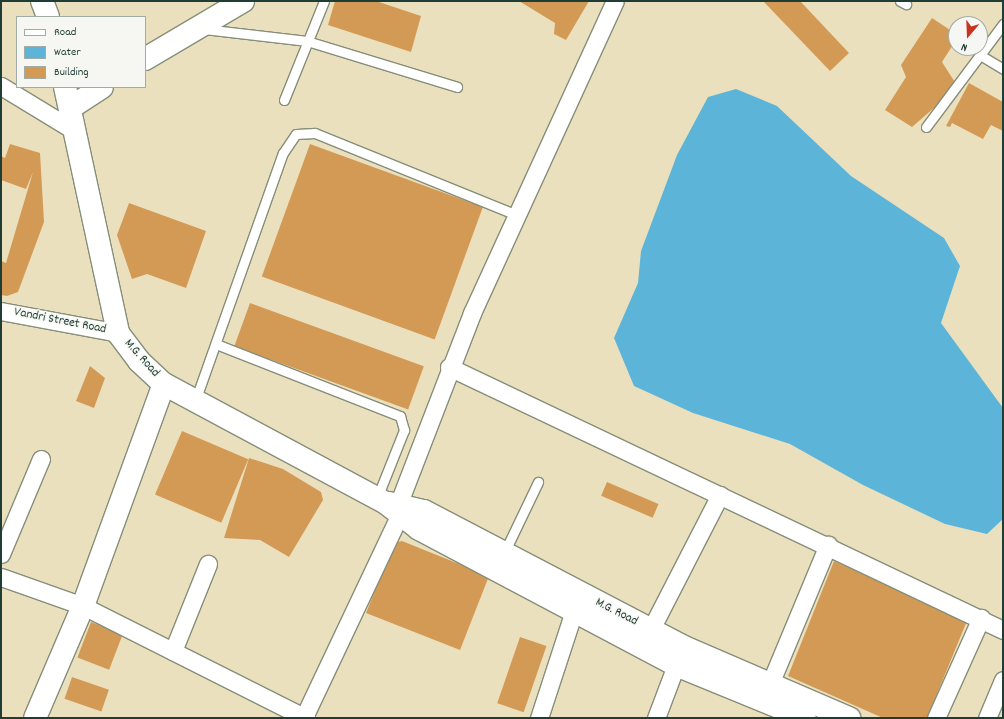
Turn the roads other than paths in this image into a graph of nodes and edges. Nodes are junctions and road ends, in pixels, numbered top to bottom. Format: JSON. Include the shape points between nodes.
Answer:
{"nodes":[{"id":1,"x":42,"y":1,"type":"edge"},
{"id":2,"x":244,"y":1,"type":"edge"},
{"id":3,"x":324,"y":1,"type":"edge"},
{"id":4,"x":615,"y":1,"type":"edge"},
{"id":5,"x":48,"y":16,"type":"edge"},
{"id":6,"x":1003,"y":24,"type":"edge"},
{"id":7,"x":193,"y":28,"type":"junction"},
{"id":8,"x":307,"y":41,"type":"junction"},
{"id":9,"x":988,"y":44,"type":"edge"},
{"id":10,"x":979,"y":56,"type":"edge"},
{"id":11,"x":982,"y":56,"type":"edge"},
{"id":12,"x":146,"y":58,"type":"edge"},
{"id":13,"x":1003,"y":69,"type":"edge"},
{"id":14,"x":1,"y":86,"type":"edge"},
{"id":15,"x":457,"y":87,"type":"dead end"},
{"id":16,"x":65,"y":88,"type":"edge"},
{"id":17,"x":100,"y":88,"type":"edge"},
{"id":18,"x":284,"y":100,"type":"dead end"},
{"id":19,"x":70,"y":108,"type":"junction"},
{"id":20,"x":926,"y":127,"type":"dead end"},
{"id":21,"x":75,"y":132,"type":"junction"},
{"id":22,"x":517,"y":215,"type":"junction"},
{"id":23,"x":1,"y":311,"type":"edge"},
{"id":24,"x":118,"y":333,"type":"junction"},
{"id":25,"x":216,"y":344,"type":"junction"},
{"id":26,"x":449,"y":367,"type":"junction"},
{"id":27,"x":164,"y":384,"type":"junction"},
{"id":28,"x":196,"y":401,"type":"junction"},
{"id":29,"x":41,"y":459,"type":"dead end"},
{"id":30,"x":538,"y":482,"type":"dead end"},
{"id":31,"x":720,"y":495,"type":"junction"},
{"id":32,"x":390,"y":505,"type":"junction"},
{"id":33,"x":828,"y":545,"type":"junction"},
{"id":34,"x":1,"y":554,"type":"edge"},
{"id":35,"x":504,"y":555,"type":"junction"},
{"id":36,"x":208,"y":564,"type":"dead end"},
{"id":37,"x":1,"y":577,"type":"edge"},
{"id":38,"x":83,"y":606,"type":"junction"},
{"id":39,"x":574,"y":611,"type":"junction"},
{"id":40,"x":981,"y":618,"type":"junction"},
{"id":41,"x":1003,"y":630,"type":"edge"},
{"id":42,"x":650,"y":631,"type":"junction"},
{"id":43,"x":173,"y":651,"type":"junction"},
{"id":44,"x":676,"y":665,"type":"junction"},
{"id":45,"x":1003,"y":680,"type":"edge"},
{"id":46,"x":770,"y":684,"type":"junction"},
{"id":47,"x":35,"y":718,"type":"edge"},
{"id":48,"x":305,"y":718,"type":"edge"},
{"id":49,"x":539,"y":718,"type":"edge"},
{"id":50,"x":656,"y":718,"type":"edge"},
{"id":51,"x":805,"y":718,"type":"edge"},
{"id":52,"x":849,"y":718,"type":"edge"},
{"id":53,"x":936,"y":718,"type":"edge"},
{"id":54,"x":987,"y":718,"type":"edge"}],
"edges":[{"from":1,"to":5,"type":"main road"},
{"from":2,"to":7,"type":"main road"},
{"from":3,"to":8,"type":"lane"},
{"from":4,"to":22,"type":"street"},
{"from":6,"to":9,"type":"lane"},
{"from":7,"to":8,"type":"lane","via":[[239,30]]},
{"from":7,"to":12,"type":"main road"},
{"from":8,"to":15,"type":"lane"},
{"from":8,"to":18,"type":"lane"},
{"from":10,"to":20,"type":"lane"},
{"from":11,"to":13,"type":"lane"},
{"from":14,"to":21,"type":"street"},
{"from":16,"to":19,"type":"main road","name":"M.G. Road"},
{"from":17,"to":19,"type":"main road"},
{"from":19,"to":21,"type":"main road","name":"M.G. Road"},
{"from":21,"to":24,"type":"main road","name":"M.G. Road"},
{"from":22,"to":25,"type":"lane","via":[[315,133],[296,134],[283,153]]},
{"from":22,"to":26,"type":"street"},
{"from":23,"to":24,"type":"street","name":"Vandri Street Road"},
{"from":24,"to":27,"type":"main road","name":"M.G. Road","via":[[139,361]]},
{"from":25,"to":28,"type":"lane"},
{"from":25,"to":32,"type":"lane","via":[[400,416],[404,430]]},
{"from":26,"to":31,"type":"street"},
{"from":26,"to":32,"type":"street"},
{"from":27,"to":28,"type":"main road","name":"M.G. Road"},
{"from":27,"to":38,"type":"main road"},
{"from":28,"to":32,"type":"main road","name":"M.G. Road"},
{"from":29,"to":34,"type":"street"},
{"from":30,"to":35,"type":"lane"},
{"from":31,"to":33,"type":"street"},
{"from":31,"to":42,"type":"street"},
{"from":32,"to":35,"type":"main road","name":"M.G. Road","via":[[424,511]]},
{"from":32,"to":39,"type":"main road","name":"M.G. Road","via":[[418,529]]},
{"from":32,"to":48,"type":"street"},
{"from":33,"to":40,"type":"street"},
{"from":33,"to":46,"type":"street"},
{"from":35,"to":42,"type":"main road","name":"M.G. Road"},
{"from":36,"to":43,"type":"street"},
{"from":37,"to":38,"type":"street"},
{"from":38,"to":43,"type":"street"},
{"from":38,"to":47,"type":"main road"},
{"from":39,"to":44,"type":"main road","name":"M.G. Road"},
{"from":39,"to":49,"type":"street"},
{"from":40,"to":41,"type":"street"},
{"from":40,"to":53,"type":"street"},
{"from":42,"to":46,"type":"main road","name":"M.G. Road"},
{"from":43,"to":48,"type":"street"},
{"from":44,"to":50,"type":"street"},
{"from":44,"to":51,"type":"main road","name":"M.G. Road"},
{"from":45,"to":54,"type":"street"},
{"from":46,"to":52,"type":"main road","name":"M.G. Road"}]}
